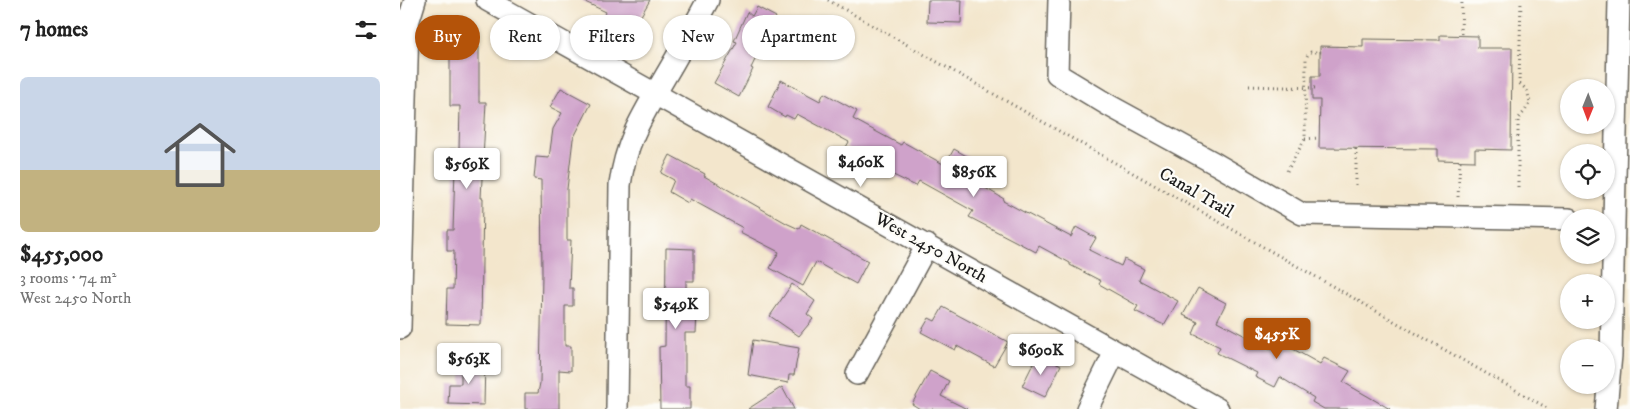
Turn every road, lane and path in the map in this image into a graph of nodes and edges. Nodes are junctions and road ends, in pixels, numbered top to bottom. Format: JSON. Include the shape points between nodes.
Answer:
{"nodes":[{"id":1,"x":415,"y":0,"type":"edge"},
{"id":2,"x":487,"y":0,"type":"edge"},
{"id":3,"x":708,"y":0,"type":"edge"},
{"id":4,"x":828,"y":0,"type":"edge"},
{"id":5,"x":1059,"y":0,"type":"edge"},
{"id":6,"x":1462,"y":0,"type":"edge"},
{"id":7,"x":1521,"y":0,"type":"edge"},
{"id":8,"x":1619,"y":0,"type":"edge"},
{"id":9,"x":1461,"y":34,"type":"dead end"},
{"id":10,"x":1326,"y":52,"type":"dead end"},
{"id":11,"x":1250,"y":86,"type":"dead end"},
{"id":12,"x":1306,"y":88,"type":"junction"},
{"id":13,"x":1316,"y":88,"type":"dead end"},
{"id":14,"x":654,"y":94,"type":"junction"},
{"id":15,"x":1318,"y":138,"type":"dead end"},
{"id":16,"x":1305,"y":139,"type":"junction"},
{"id":17,"x":1356,"y":149,"type":"dead end"},
{"id":18,"x":1460,"y":161,"type":"dead end"},
{"id":19,"x":1288,"y":171,"type":"dead end"},
{"id":20,"x":1356,"y":185,"type":"dead end"},
{"id":21,"x":1518,"y":187,"type":"dead end"},
{"id":22,"x":1458,"y":198,"type":"dead end"},
{"id":23,"x":1610,"y":209,"type":"edge"},
{"id":24,"x":1560,"y":219,"type":"edge"},
{"id":25,"x":927,"y":245,"type":"junction"},
{"id":26,"x":1610,"y":264,"type":"edge"},
{"id":27,"x":400,"y":288,"type":"edge"},
{"id":28,"x":400,"y":328,"type":"edge"},
{"id":29,"x":1115,"y":352,"type":"junction"},
{"id":30,"x":857,"y":374,"type":"dead end"},
{"id":31,"x":1609,"y":408,"type":"edge"},
{"id":32,"x":617,"y":409,"type":"edge"},
{"id":33,"x":1087,"y":409,"type":"edge"},
{"id":34,"x":1218,"y":409,"type":"edge"},
{"id":35,"x":1549,"y":409,"type":"edge"}],
"edges":[{"from":1,"to":27,"type":"street","via":[[408,23]]},
{"from":2,"to":14,"type":"street","name":"West 2450 North"},
{"from":3,"to":14,"type":"street"},
{"from":4,"to":35,"type":"path","name":"Canal Trail"},
{"from":5,"to":24,"type":"street","via":[[1057,74],[1302,214]]},
{"from":6,"to":9,"type":"path"},
{"from":7,"to":21,"type":"path","via":[[1519,83],[1527,90],[1530,102],[1518,119]]},
{"from":8,"to":23,"type":"street"},
{"from":10,"to":12,"type":"path","via":[[1308,54]]},
{"from":11,"to":12,"type":"path"},
{"from":12,"to":13,"type":"path"},
{"from":12,"to":16,"type":"path"},
{"from":14,"to":25,"type":"street","name":"West 2450 North"},
{"from":14,"to":32,"type":"street","via":[[630,142],[620,185]]},
{"from":15,"to":16,"type":"path"},
{"from":16,"to":19,"type":"path"},
{"from":17,"to":20,"type":"path"},
{"from":18,"to":22,"type":"path"},
{"from":25,"to":29,"type":"street","name":"West 2450 North"},
{"from":25,"to":30,"type":"street"},
{"from":26,"to":31,"type":"street"},
{"from":27,"to":28,"type":"street"},
{"from":29,"to":33,"type":"street"},
{"from":29,"to":34,"type":"street","name":"West 2450 North"}]}
